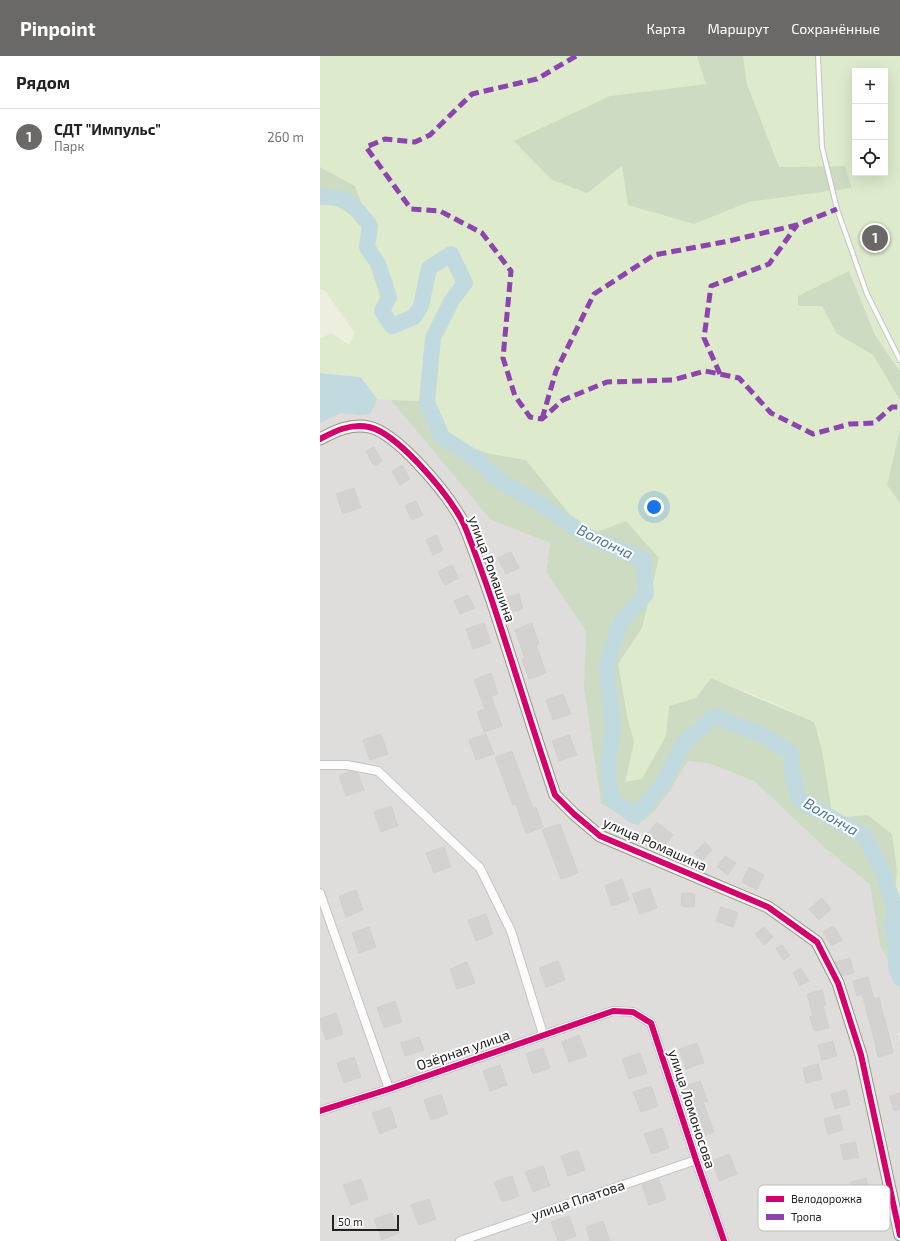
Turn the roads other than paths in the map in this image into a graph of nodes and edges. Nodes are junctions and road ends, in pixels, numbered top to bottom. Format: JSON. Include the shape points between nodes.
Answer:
{"nodes":[{"id":1,"x":818,"y":56,"type":"edge"},
{"id":2,"x":900,"y":360,"type":"edge"},
{"id":3,"x":320,"y":439,"type":"edge"},
{"id":4,"x":320,"y":765,"type":"edge"},
{"id":5,"x":320,"y":893,"type":"edge"},
{"id":6,"x":613,"y":1011,"type":"joint"},
{"id":7,"x":543,"y":1034,"type":"junction"},
{"id":8,"x":389,"y":1089,"type":"junction"},
{"id":9,"x":320,"y":1111,"type":"edge"},
{"id":10,"x":696,"y":1160,"type":"junction"},
{"id":11,"x":889,"y":1185,"type":"edge"},
{"id":12,"x":890,"y":1189,"type":"edge"},
{"id":13,"x":900,"y":1235,"type":"edge"},
{"id":14,"x":460,"y":1241,"type":"edge"},
{"id":15,"x":724,"y":1241,"type":"edge"}],
"edges":[{"from":1,"to":2,"type":"lane","via":[[822,147],[837,209],[867,294]]},
{"from":3,"to":11,"type":"street","name":"улица Ромашина","via":[[353,426],[367,426],[378,430],[404,450],[447,496],[461,518],[485,578],[556,795],[574,814],[600,836],[768,907],[817,942],[838,983],[861,1055]]},
{"from":4,"to":7,"type":"street","via":[[347,765],[378,771],[480,868],[511,932]]},
{"from":5,"to":8,"type":"street"},
{"from":6,"to":7,"type":"street","name":"Озёрная улица"},
{"from":6,"to":10,"type":"street","name":"улица Ломоносова","via":[[633,1012],[651,1023]]},
{"from":7,"to":8,"type":"street","name":"Озёрная улица"},
{"from":8,"to":9,"type":"street","name":"Озёрная улица"},
{"from":10,"to":14,"type":"street","name":"улица Платова"},
{"from":10,"to":15,"type":"street","name":"улица Ломоносова"},
{"from":12,"to":13,"type":"street","name":"улица Ромашина"}]}
